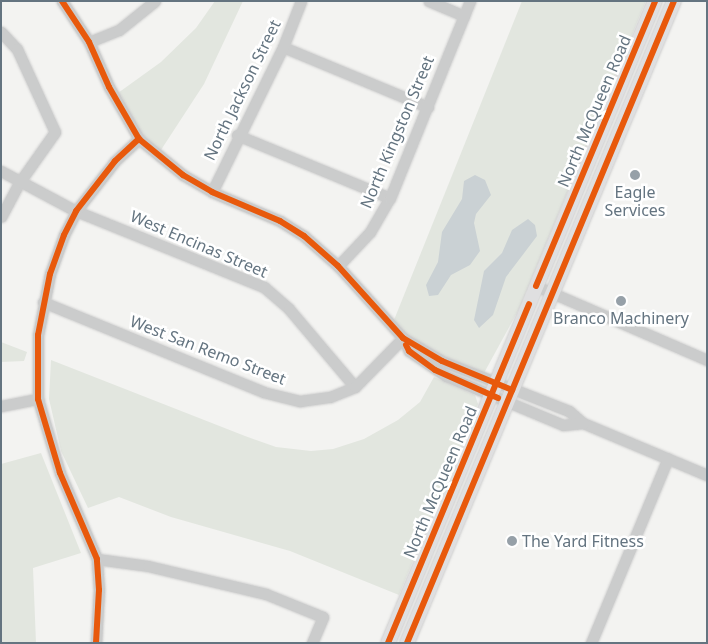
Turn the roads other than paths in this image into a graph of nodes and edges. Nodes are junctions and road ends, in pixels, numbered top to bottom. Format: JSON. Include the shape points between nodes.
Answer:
{"nodes":[{"id":1,"x":62,"y":1,"type":"edge"},
{"id":2,"x":155,"y":1,"type":"edge"},
{"id":3,"x":301,"y":1,"type":"edge"},
{"id":4,"x":429,"y":1,"type":"edge"},
{"id":5,"x":470,"y":1,"type":"edge"},
{"id":6,"x":655,"y":1,"type":"edge"},
{"id":7,"x":674,"y":1,"type":"edge"},
{"id":8,"x":143,"y":6,"type":"edge"},
{"id":9,"x":464,"y":16,"type":"junction"},
{"id":10,"x":1,"y":32,"type":"edge"},
{"id":11,"x":89,"y":42,"type":"junction"},
{"id":12,"x":283,"y":47,"type":"junction"},
{"id":13,"x":622,"y":80,"type":"junction"},
{"id":14,"x":639,"y":86,"type":"junction"},
{"id":15,"x":428,"y":107,"type":"junction"},
{"id":16,"x":237,"y":135,"type":"junction"},
{"id":17,"x":139,"y":139,"type":"junction"},
{"id":18,"x":1,"y":171,"type":"edge"},
{"id":19,"x":19,"y":182,"type":"junction"},
{"id":20,"x":212,"y":192,"type":"junction"},
{"id":21,"x":390,"y":198,"type":"junction"},
{"id":22,"x":76,"y":211,"type":"junction"},
{"id":23,"x":1,"y":217,"type":"edge"},
{"id":24,"x":338,"y":266,"type":"junction"},
{"id":25,"x":536,"y":286,"type":"junction"},
{"id":26,"x":553,"y":294,"type":"junction"},
{"id":27,"x":43,"y":302,"type":"junction"},
{"id":28,"x":403,"y":338,"type":"junction"},
{"id":29,"x":707,"y":360,"type":"edge"},
{"id":30,"x":355,"y":387,"type":"junction"},
{"id":31,"x":493,"y":389,"type":"junction"},
{"id":32,"x":510,"y":396,"type":"junction"},
{"id":33,"x":38,"y":399,"type":"junction"},
{"id":34,"x":1,"y":406,"type":"edge"},
{"id":35,"x":583,"y":423,"type":"junction"},
{"id":36,"x":668,"y":458,"type":"junction"},
{"id":37,"x":707,"y":475,"type":"edge"},
{"id":38,"x":97,"y":559,"type":"junction"},
{"id":39,"x":96,"y":643,"type":"edge"},
{"id":40,"x":312,"y":643,"type":"edge"},
{"id":41,"x":388,"y":643,"type":"edge"},
{"id":42,"x":407,"y":643,"type":"edge"},
{"id":43,"x":591,"y":643,"type":"edge"}],
"edges":[{"from":1,"to":11,"type":"street"},
{"from":2,"to":8,"type":"street"},
{"from":3,"to":12,"type":"street","name":"North Jackson Street"},
{"from":4,"to":9,"type":"street"},
{"from":5,"to":9,"type":"street","name":"North Kingston Street"},
{"from":6,"to":13,"type":"main road","name":"North McQueen Road"},
{"from":7,"to":14,"type":"main road","name":"North McQueen Road"},
{"from":8,"to":11,"type":"street","via":[[119,30]]},
{"from":9,"to":15,"type":"street","name":"North Kingston Street"},
{"from":10,"to":19,"type":"street","via":[[17,49],[55,132]]},
{"from":11,"to":17,"type":"street","via":[[109,87]]},
{"from":12,"to":15,"type":"street"},
{"from":12,"to":16,"type":"street","name":"North Jackson Street"},
{"from":13,"to":14,"type":"main road"},
{"from":13,"to":25,"type":"main road","name":"North McQueen Road"},
{"from":14,"to":26,"type":"main road","name":"North McQueen Road"},
{"from":15,"to":21,"type":"street","name":"North Kingston Street"},
{"from":16,"to":20,"type":"street","name":"North Jackson Street"},
{"from":16,"to":21,"type":"street"},
{"from":17,"to":20,"type":"street","via":[[183,175]]},
{"from":17,"to":22,"type":"street","via":[[114,161]]},
{"from":18,"to":19,"type":"street","name":"West Encinas Street"},
{"from":19,"to":22,"type":"street","name":"West Encinas Street"},
{"from":19,"to":23,"type":"street"},
{"from":20,"to":24,"type":"street","via":[[304,236]]},
{"from":21,"to":24,"type":"street","name":"North Kingston Street","via":[[370,232]]},
{"from":22,"to":27,"type":"street","via":[[64,234]]},
{"from":22,"to":30,"type":"street","name":"West Encinas Street","via":[[264,288],[289,309]]},
{"from":24,"to":28,"type":"street"},
{"from":25,"to":26,"type":"street"},
{"from":25,"to":31,"type":"main road","name":"North McQueen Road"},
{"from":26,"to":29,"type":"street"},
{"from":26,"to":32,"type":"main road","name":"North McQueen Road"},
{"from":27,"to":30,"type":"street","name":"West San Remo Street","via":[[282,398],[300,401],[322,398]]},
{"from":27,"to":33,"type":"street","via":[[36,366]]},
{"from":28,"to":30,"type":"street","name":"West San Remo Street"},
{"from":28,"to":31,"type":"street"},
{"from":31,"to":32,"type":"street"},
{"from":31,"to":41,"type":"main road","name":"North McQueen Road"},
{"from":32,"to":35,"type":"street","via":[[569,411]]},
{"from":32,"to":35,"type":"street","via":[[563,425]]},
{"from":32,"to":42,"type":"main road","name":"North McQueen Road"},
{"from":33,"to":34,"type":"street"},
{"from":33,"to":38,"type":"street","via":[[60,473]]},
{"from":35,"to":36,"type":"street"},
{"from":36,"to":37,"type":"street"},
{"from":36,"to":43,"type":"street"},
{"from":38,"to":39,"type":"street"},
{"from":38,"to":40,"type":"street","via":[[148,566],[266,594],[323,617]]}]}
